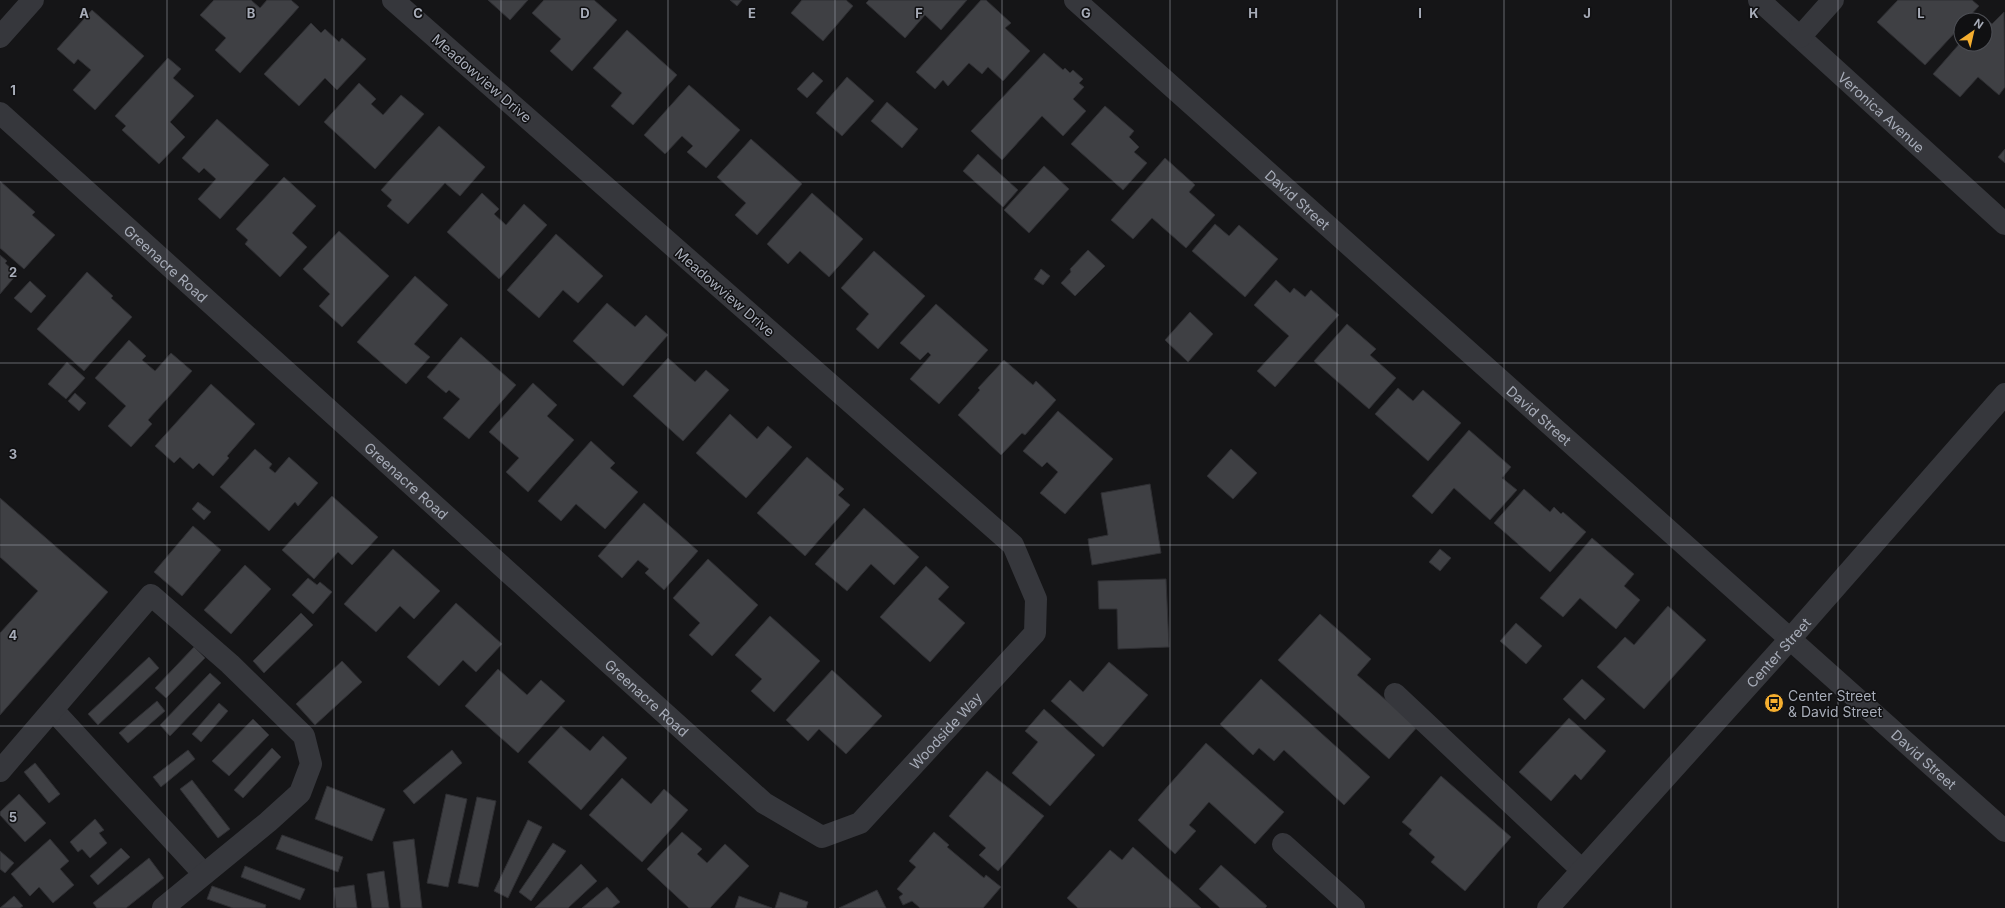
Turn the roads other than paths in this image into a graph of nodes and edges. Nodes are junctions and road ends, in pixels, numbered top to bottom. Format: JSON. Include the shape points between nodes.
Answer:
{"nodes":[{"id":1,"x":33,"y":0,"type":"edge"},
{"id":2,"x":393,"y":0,"type":"edge"},
{"id":3,"x":1075,"y":0,"type":"edge"},
{"id":4,"x":1759,"y":0,"type":"edge"},
{"id":5,"x":1833,"y":0,"type":"edge"},
{"id":6,"x":0,"y":37,"type":"edge"},
{"id":7,"x":1800,"y":37,"type":"junction"},
{"id":8,"x":0,"y":112,"type":"edge"},
{"id":9,"x":2005,"y":224,"type":"edge"},
{"id":10,"x":2005,"y":394,"type":"edge"},
{"id":11,"x":1036,"y":599,"type":"joint"},
{"id":12,"x":1791,"y":638,"type":"junction"},
{"id":13,"x":1395,"y":694,"type":"dead end"},
{"id":14,"x":53,"y":710,"type":"junction"},
{"id":15,"x":0,"y":771,"type":"edge"},
{"id":16,"x":2005,"y":830,"type":"edge"},
{"id":17,"x":822,"y":837,"type":"joint"},
{"id":18,"x":1283,"y":844,"type":"dead end"},
{"id":19,"x":1582,"y":870,"type":"junction"},
{"id":20,"x":204,"y":874,"type":"junction"},
{"id":21,"x":163,"y":908,"type":"edge"},
{"id":22,"x":1354,"y":908,"type":"edge"},
{"id":23,"x":1548,"y":908,"type":"edge"}],
"edges":[{"from":1,"to":6,"type":"street"},
{"from":2,"to":11,"type":"street","name":"Meadowview Drive","via":[[1013,545]]},
{"from":3,"to":12,"type":"street","name":"David Street"},
{"from":4,"to":7,"type":"street","name":"Veronica Avenue"},
{"from":5,"to":7,"type":"street"},
{"from":7,"to":9,"type":"street","name":"Veronica Avenue"},
{"from":8,"to":17,"type":"street","name":"Greenacre Road","via":[[764,803]]},
{"from":10,"to":12,"type":"street","name":"Center Street"},
{"from":11,"to":17,"type":"street","name":"Woodside Way","via":[[1035,633],[860,823]]},
{"from":12,"to":16,"type":"street","name":"David Street"},
{"from":12,"to":19,"type":"street","name":"Center Street"},
{"from":13,"to":19,"type":"street"},
{"from":14,"to":15,"type":"street"},
{"from":14,"to":20,"type":"street"},
{"from":14,"to":20,"type":"street","via":[[151,594],[230,664],[304,736],[311,764],[300,793]]},
{"from":18,"to":22,"type":"street"},
{"from":19,"to":23,"type":"street","name":"Center Street"},
{"from":20,"to":21,"type":"street"}]}
